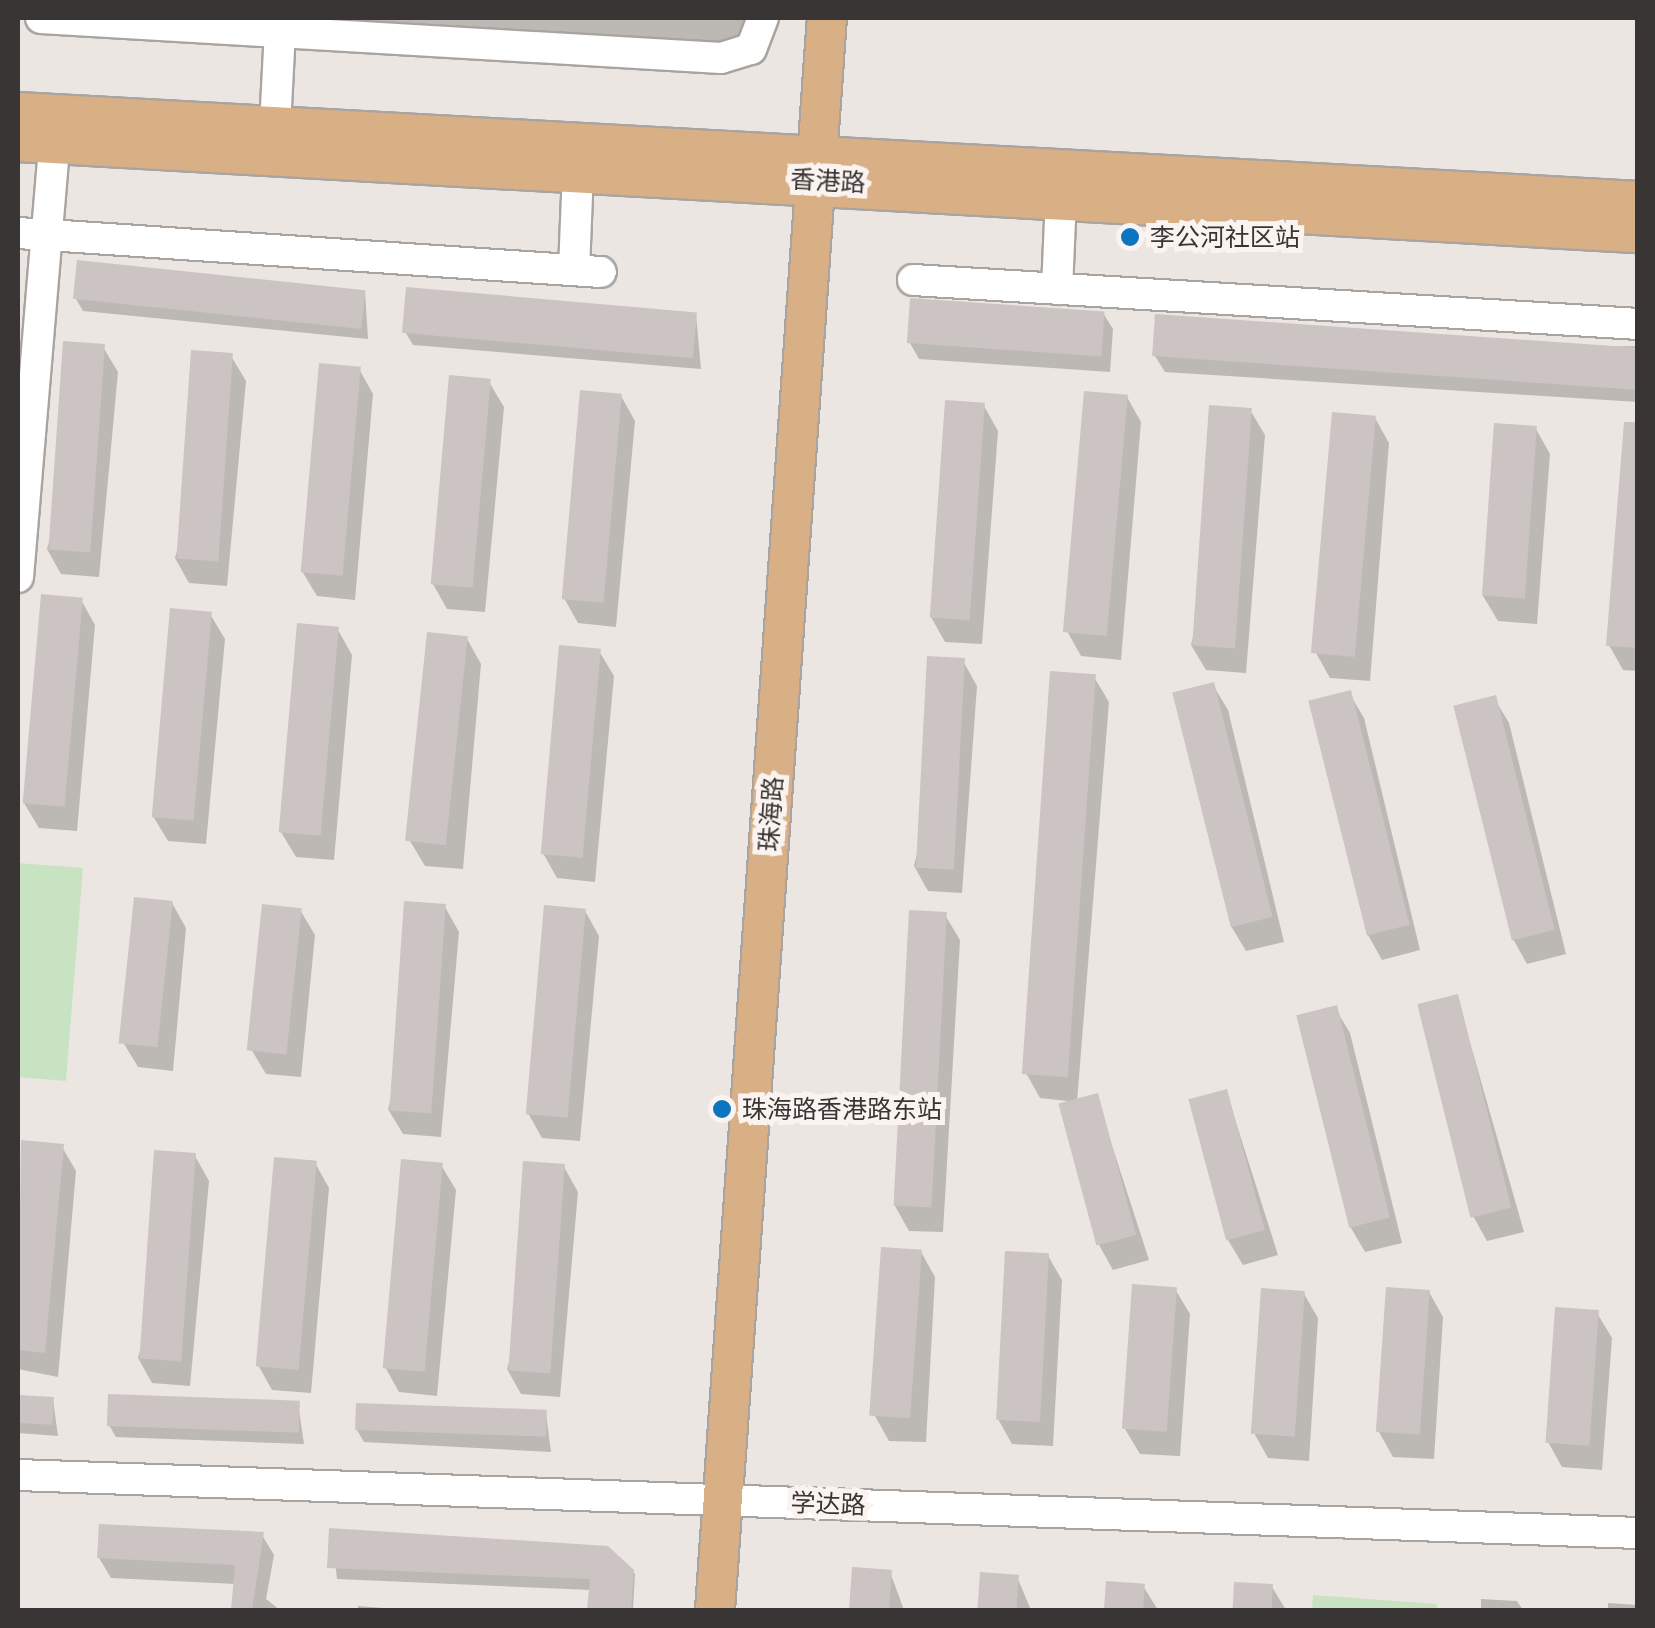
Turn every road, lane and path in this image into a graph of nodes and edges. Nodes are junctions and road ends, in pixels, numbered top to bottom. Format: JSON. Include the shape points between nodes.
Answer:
{"nodes":[{"id":1,"x":40,"y":18,"type":"edge"},
{"id":2,"x":762,"y":18,"type":"edge"},
{"id":3,"x":827,"y":18,"type":"edge"},
{"id":4,"x":280,"y":32,"type":"junction"},
{"id":5,"x":18,"y":112,"type":"edge"},
{"id":6,"x":275,"y":126,"type":"junction"},
{"id":7,"x":36,"y":143,"type":"edge"},
{"id":8,"x":816,"y":167,"type":"junction"},
{"id":9,"x":578,"y":169,"type":"junction"},
{"id":10,"x":1061,"y":196,"type":"junction"},
{"id":11,"x":1638,"y":201,"type":"edge"},
{"id":12,"x":1638,"y":233,"type":"edge"},
{"id":13,"x":32,"y":234,"type":"edge"},
{"id":14,"x":912,"y":280,"type":"dead end"},
{"id":15,"x":1057,"y":289,"type":"junction"},
{"id":16,"x":1638,"y":324,"type":"edge"},
{"id":17,"x":18,"y":577,"type":"edge"},
{"id":18,"x":18,"y":1475,"type":"edge"},
{"id":19,"x":724,"y":1500,"type":"junction"},
{"id":20,"x":1638,"y":1533,"type":"edge"},
{"id":21,"x":715,"y":1610,"type":"edge"}],
"edges":[{"from":1,"to":4,"type":"street"},
{"from":2,"to":4,"type":"street","via":[[752,49],[721,58]]},
{"from":3,"to":8,"type":"main road","name":"珠海路"},
{"from":4,"to":6,"type":"street"},
{"from":5,"to":6,"type":"main road","name":"香港路"},
{"from":6,"to":8,"type":"main road","name":"香港路"},
{"from":7,"to":9,"type":"main road","name":"香港路"},
{"from":7,"to":13,"type":"street"},
{"from":8,"to":9,"type":"main road","name":"香港路"},
{"from":8,"to":10,"type":"main road","name":"香港路"},
{"from":8,"to":11,"type":"main road","name":"香港路"},
{"from":8,"to":19,"type":"main road","name":"珠海路"},
{"from":9,"to":13,"type":"street","via":[[588,271]]},
{"from":10,"to":12,"type":"main road","name":"香港路"},
{"from":10,"to":15,"type":"street"},
{"from":13,"to":17,"type":"street"},
{"from":14,"to":15,"type":"street"},
{"from":15,"to":16,"type":"street"},
{"from":18,"to":19,"type":"street","name":"学达路"},
{"from":19,"to":20,"type":"street","name":"学达路"},
{"from":19,"to":21,"type":"main road","name":"珠海路"}]}
